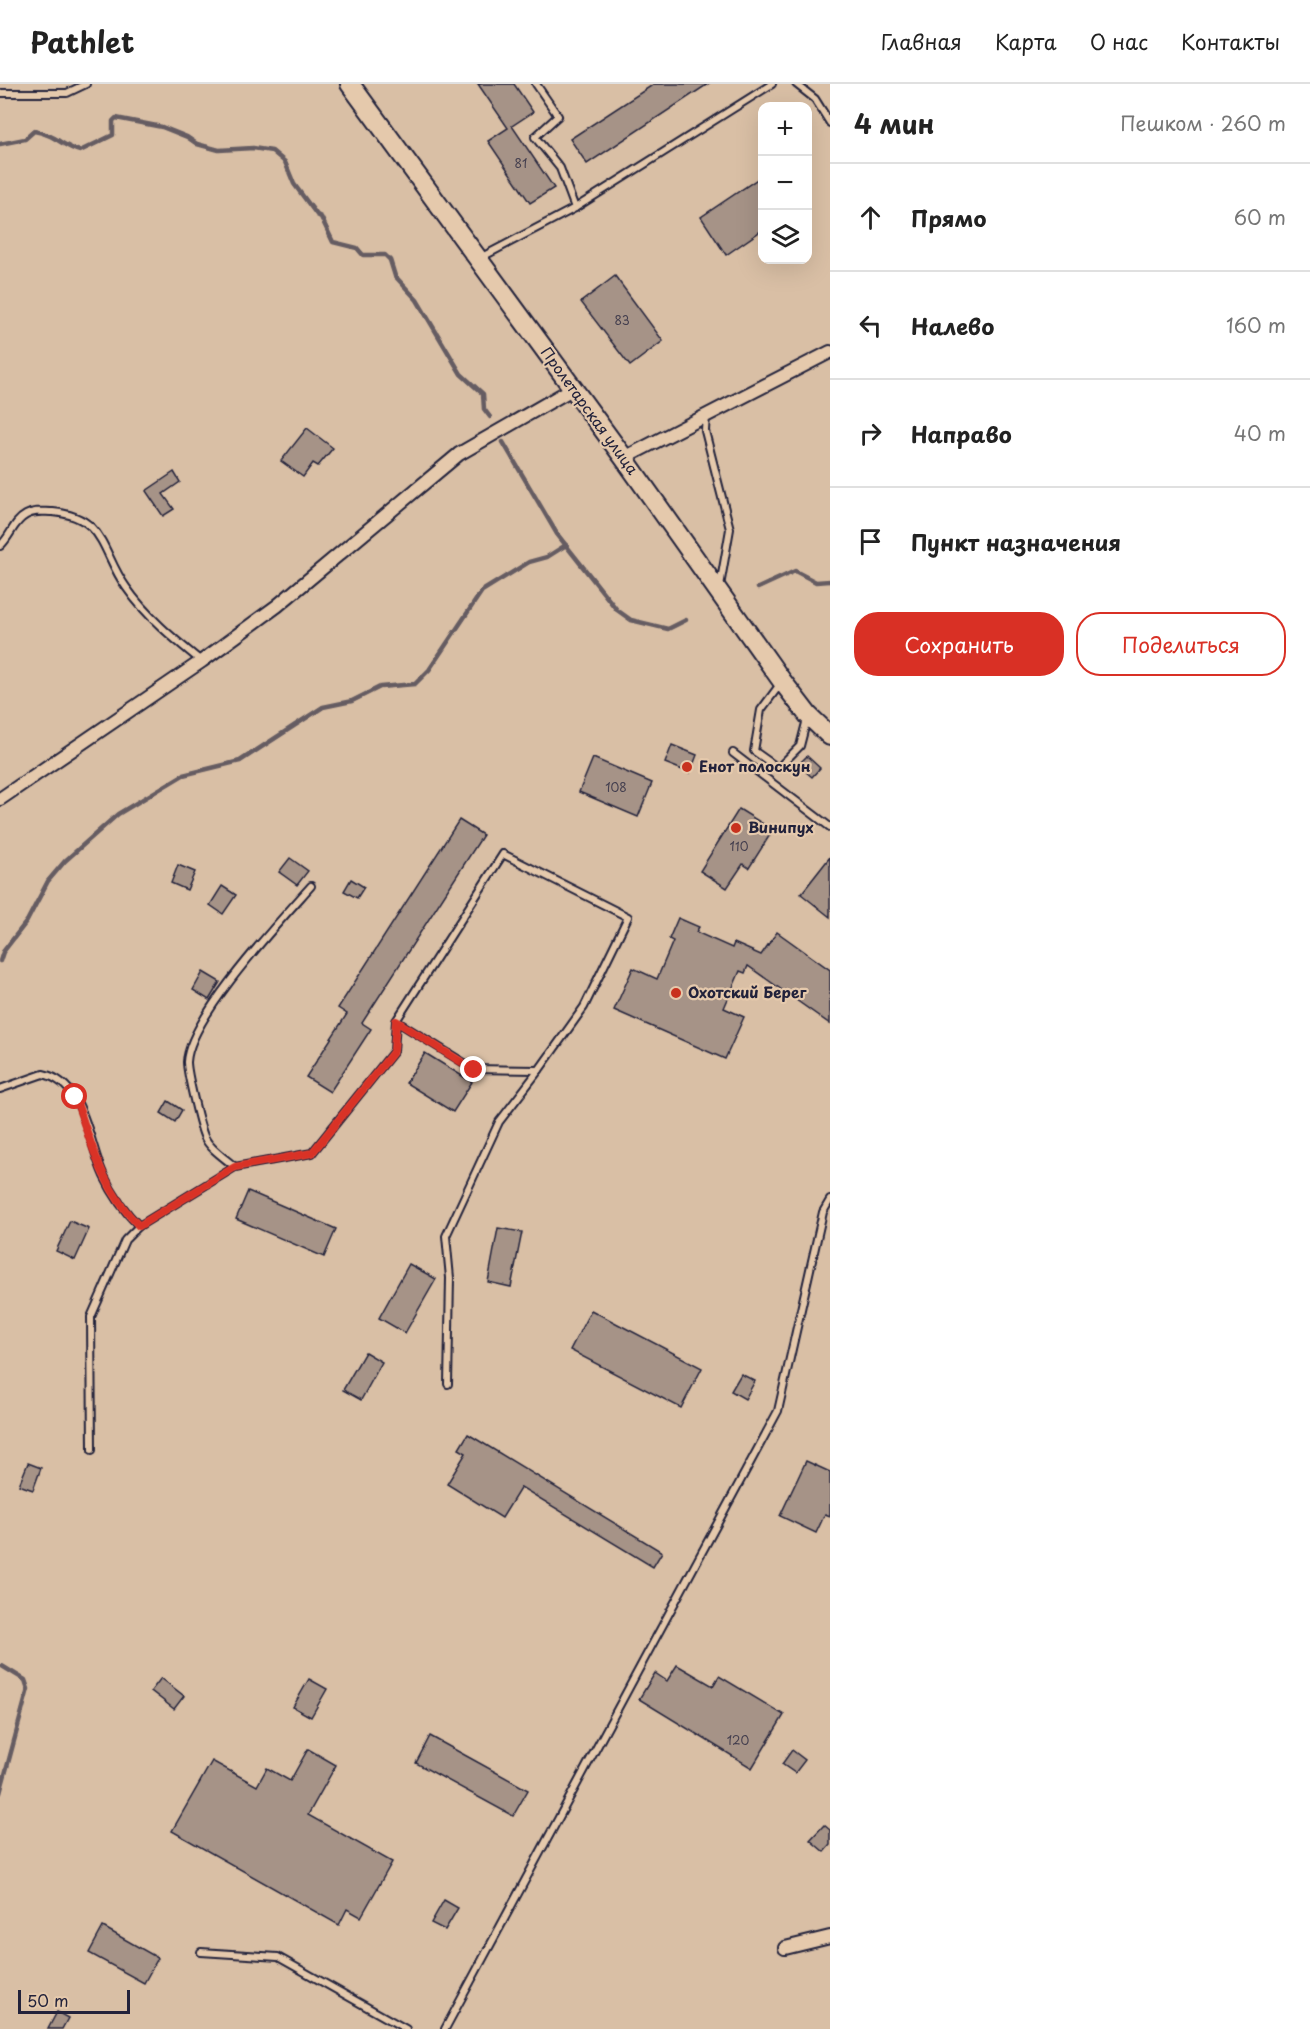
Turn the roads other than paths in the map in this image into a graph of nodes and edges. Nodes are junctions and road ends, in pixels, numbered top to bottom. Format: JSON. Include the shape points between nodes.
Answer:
{"nodes":[{"id":1,"x":86,"y":84,"type":"edge"},
{"id":2,"x":350,"y":84,"type":"edge"},
{"id":3,"x":536,"y":84,"type":"edge"},
{"id":4,"x":772,"y":84,"type":"edge"},
{"id":5,"x":796,"y":84,"type":"edge"},
{"id":6,"x":0,"y":93,"type":"edge"},
{"id":7,"x":830,"y":123,"type":"edge"},
{"id":8,"x":575,"y":208,"type":"junction"},
{"id":9,"x":479,"y":259,"type":"junction"},
{"id":10,"x":830,"y":352,"type":"edge"},
{"id":11,"x":572,"y":389,"type":"junction"},
{"id":12,"x":706,"y":414,"type":"junction"},
{"id":13,"x":624,"y":458,"type":"junction"},
{"id":14,"x":0,"y":546,"type":"edge"},
{"id":15,"x":719,"y":593,"type":"junction"},
{"id":16,"x":202,"y":661,"type":"junction"},
{"id":17,"x":782,"y":681,"type":"junction"},
{"id":18,"x":808,"y":715,"type":"junction"},
{"id":19,"x":830,"y":736,"type":"edge"},
{"id":20,"x":733,"y":753,"type":"dead end"},
{"id":21,"x":0,"y":799,"type":"edge"},
{"id":22,"x":830,"y":827,"type":"edge"},
{"id":23,"x":311,"y":886,"type":"dead end"},
{"id":24,"x":396,"y":1021,"type":"junction"},
{"id":25,"x":539,"y":1070,"type":"junction"},
{"id":26,"x":0,"y":1089,"type":"edge"},
{"id":27,"x":235,"y":1167,"type":"junction"},
{"id":28,"x":830,"y":1200,"type":"edge"},
{"id":29,"x":139,"y":1226,"type":"junction"},
{"id":30,"x":448,"y":1384,"type":"dead end"},
{"id":31,"x":92,"y":1450,"type":"dead end"},
{"id":32,"x":830,"y":1936,"type":"edge"},
{"id":33,"x":785,"y":1948,"type":"dead end"},
{"id":34,"x":201,"y":1952,"type":"dead end"},
{"id":35,"x":406,"y":2029,"type":"edge"},
{"id":36,"x":445,"y":2029,"type":"edge"}],
"edges":[{"from":1,"to":6,"type":"lane","via":[[66,93]]},
{"from":2,"to":9,"type":"main road","name":"Пролетарская улица"},
{"from":3,"to":8,"type":"lane","via":[[558,116],[535,136],[560,168]]},
{"from":4,"to":8,"type":"lane"},
{"from":5,"to":7,"type":"lane","via":[[816,99]]},
{"from":8,"to":9,"type":"lane"},
{"from":9,"to":11,"type":"main road","name":"Пролетарская улица"},
{"from":10,"to":12,"type":"street"},
{"from":11,"to":13,"type":"main road","name":"Пролетарская улица"},
{"from":11,"to":16,"type":"street","via":[[459,454],[277,606]]},
{"from":12,"to":13,"type":"street"},
{"from":12,"to":15,"type":"lane","via":[[705,431],[730,529]]},
{"from":13,"to":15,"type":"main road","name":"Пролетарская улица"},
{"from":14,"to":16,"type":"lane","via":[[19,520],[36,511],[61,513],[89,523],[99,533],[124,585],[171,637]]},
{"from":15,"to":17,"type":"main road","name":"Пролетарская улица"},
{"from":16,"to":21,"type":"street"},
{"from":17,"to":18,"type":"main road","name":"Пролетарская улица"},
{"from":17,"to":18,"type":"lane","via":[[761,710],[754,751],[778,768],[800,747]]},
{"from":18,"to":19,"type":"main road","name":"Пролетарская улица"},
{"from":20,"to":22,"type":"lane"},
{"from":23,"to":27,"type":"lane","via":[[203,1018],[193,1038],[187,1062],[205,1139]]},
{"from":24,"to":25,"type":"lane","via":[[474,1070]]},
{"from":24,"to":25,"type":"lane","via":[[503,854],[628,917],[584,1007]]},
{"from":24,"to":27,"type":"lane","via":[[394,1051],[312,1153]]},
{"from":25,"to":30,"type":"lane","via":[[499,1122],[446,1236],[450,1278]]},
{"from":26,"to":29,"type":"lane","via":[[43,1074],[66,1083],[75,1097],[105,1178],[125,1212]]},
{"from":27,"to":29,"type":"lane"},
{"from":28,"to":36,"type":"lane","via":[[823,1212],[778,1411]]},
{"from":29,"to":31,"type":"lane","via":[[124,1240],[91,1317]]},
{"from":32,"to":33,"type":"street"},
{"from":34,"to":35,"type":"lane","via":[[278,1957]]}]}
